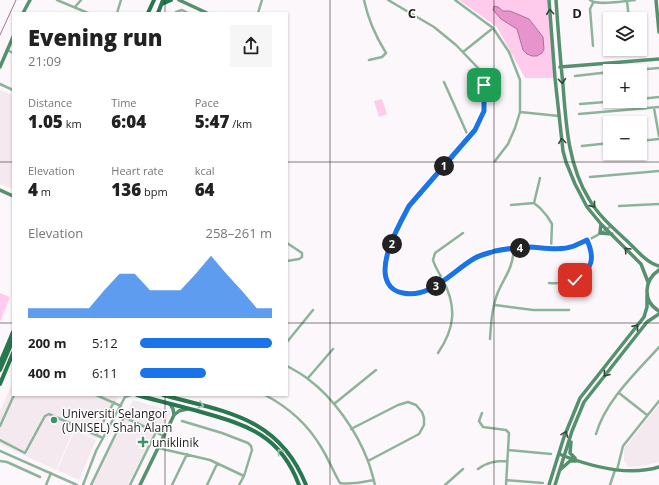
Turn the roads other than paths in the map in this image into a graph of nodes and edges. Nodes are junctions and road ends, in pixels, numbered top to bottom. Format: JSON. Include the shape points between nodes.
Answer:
{"nodes":[{"id":1,"x":30,"y":0,"type":"edge"},
{"id":2,"x":57,"y":0,"type":"edge"},
{"id":3,"x":81,"y":0,"type":"edge"},
{"id":4,"x":121,"y":0,"type":"edge"},
{"id":5,"x":154,"y":0,"type":"edge"},
{"id":6,"x":163,"y":0,"type":"edge"},
{"id":7,"x":171,"y":0,"type":"edge"},
{"id":8,"x":179,"y":0,"type":"edge"},
{"id":9,"x":262,"y":0,"type":"edge"},
{"id":10,"x":364,"y":0,"type":"edge"},
{"id":11,"x":388,"y":0,"type":"edge"},
{"id":12,"x":455,"y":0,"type":"edge"},
{"id":13,"x":548,"y":0,"type":"edge"},
{"id":14,"x":556,"y":0,"type":"edge"},
{"id":15,"x":590,"y":0,"type":"edge"},
{"id":16,"x":635,"y":0,"type":"edge"},
{"id":17,"x":627,"y":1,"type":"edge"},
{"id":18,"x":593,"y":3,"type":"junction"},
{"id":19,"x":657,"y":3,"type":"edge"},
{"id":20,"x":161,"y":5,"type":"junction"},
{"id":21,"x":75,"y":8,"type":"junction"},
{"id":22,"x":24,"y":12,"type":"edge"},
{"id":23,"x":82,"y":12,"type":"edge"},
{"id":24,"x":118,"y":12,"type":"edge"},
{"id":25,"x":148,"y":12,"type":"edge"},
{"id":26,"x":158,"y":12,"type":"edge"},
{"id":27,"x":176,"y":12,"type":"edge"},
{"id":28,"x":186,"y":12,"type":"edge"},
{"id":29,"x":206,"y":12,"type":"edge"},
{"id":30,"x":258,"y":12,"type":"edge"},
{"id":31,"x":628,"y":12,"type":"edge"},
{"id":32,"x":493,"y":28,"type":"junction"},
{"id":33,"x":659,"y":32,"type":"edge"},
{"id":34,"x":12,"y":39,"type":"edge"},
{"id":35,"x":593,"y":46,"type":"dead end"},
{"id":36,"x":7,"y":50,"type":"junction"},
{"id":37,"x":12,"y":52,"type":"edge"},
{"id":38,"x":463,"y":52,"type":"junction"},
{"id":39,"x":659,"y":59,"type":"edge"},
{"id":40,"x":369,"y":60,"type":"dead end"},
{"id":41,"x":0,"y":67,"type":"edge"},
{"id":42,"x":561,"y":67,"type":"junction"},
{"id":43,"x":555,"y":68,"type":"junction"},
{"id":44,"x":659,"y":68,"type":"edge"},
{"id":45,"x":647,"y":69,"type":"edge"},
{"id":46,"x":603,"y":73,"type":"edge"},
{"id":47,"x":575,"y":76,"type":"dead end"},
{"id":48,"x":444,"y":82,"type":"dead end"},
{"id":49,"x":0,"y":84,"type":"edge"},
{"id":50,"x":12,"y":90,"type":"edge"},
{"id":51,"x":659,"y":98,"type":"edge"},
{"id":52,"x":647,"y":99,"type":"edge"},
{"id":53,"x":603,"y":102,"type":"edge"},
{"id":54,"x":580,"y":104,"type":"dead end"},
{"id":55,"x":659,"y":107,"type":"edge"},
{"id":56,"x":654,"y":108,"type":"junction"},
{"id":57,"x":520,"y":112,"type":"junction"},
{"id":58,"x":579,"y":114,"type":"dead end"},
{"id":59,"x":559,"y":116,"type":"junction"},
{"id":60,"x":469,"y":138,"type":"junction"},
{"id":61,"x":659,"y":138,"type":"edge"},
{"id":62,"x":647,"y":140,"type":"edge"},
{"id":63,"x":603,"y":144,"type":"edge"},
{"id":64,"x":582,"y":146,"type":"dead end"},
{"id":65,"x":495,"y":161,"type":"dead end"},
{"id":66,"x":659,"y":171,"type":"edge"},
{"id":67,"x":590,"y":177,"type":"dead end"},
{"id":68,"x":540,"y":178,"type":"dead end"},
{"id":69,"x":0,"y":190,"type":"edge"},
{"id":70,"x":12,"y":196,"type":"edge"},
{"id":71,"x":534,"y":203,"type":"junction"},
{"id":72,"x":659,"y":204,"type":"edge"},
{"id":73,"x":511,"y":205,"type":"dead end"},
{"id":74,"x":619,"y":206,"type":"dead end"},
{"id":75,"x":601,"y":224,"type":"junction"},
{"id":76,"x":611,"y":226,"type":"junction"},
{"id":77,"x":607,"y":229,"type":"junction"},
{"id":78,"x":463,"y":233,"type":"dead end"},
{"id":79,"x":600,"y":233,"type":"junction"},
{"id":80,"x":612,"y":234,"type":"junction"},
{"id":81,"x":587,"y":240,"type":"junction"},
{"id":82,"x":288,"y":244,"type":"edge"},
{"id":83,"x":514,"y":249,"type":"junction"},
{"id":84,"x":551,"y":250,"type":"junction"},
{"id":85,"x":288,"y":261,"type":"edge"},
{"id":86,"x":659,"y":266,"type":"edge"},
{"id":87,"x":659,"y":270,"type":"edge"},
{"id":88,"x":443,"y":281,"type":"junction"},
{"id":89,"x":648,"y":282,"type":"junction"},
{"id":90,"x":549,"y":284,"type":"dead end"},
{"id":91,"x":647,"y":295,"type":"junction"},
{"id":92,"x":495,"y":305,"type":"junction"},
{"id":93,"x":313,"y":310,"type":"dead end"},
{"id":94,"x":569,"y":310,"type":"dead end"},
{"id":95,"x":659,"y":311,"type":"edge"},
{"id":96,"x":659,"y":314,"type":"edge"},
{"id":97,"x":12,"y":334,"type":"edge"},
{"id":98,"x":490,"y":339,"type":"dead end"},
{"id":99,"x":288,"y":341,"type":"edge"},
{"id":100,"x":12,"y":344,"type":"edge"},
{"id":101,"x":659,"y":347,"type":"edge"},
{"id":102,"x":333,"y":349,"type":"dead end"},
{"id":103,"x":438,"y":353,"type":"dead end"},
{"id":104,"x":11,"y":360,"type":"edge"},
{"id":105,"x":0,"y":363,"type":"edge"},
{"id":106,"x":288,"y":367,"type":"edge"},
{"id":107,"x":0,"y":370,"type":"edge"},
{"id":108,"x":376,"y":370,"type":"dead end"},
{"id":109,"x":308,"y":378,"type":"junction"},
{"id":110,"x":0,"y":384,"type":"edge"},
{"id":111,"x":619,"y":393,"type":"junction"},
{"id":112,"x":14,"y":396,"type":"edge"},
{"id":113,"x":99,"y":396,"type":"edge"},
{"id":114,"x":125,"y":396,"type":"edge"},
{"id":115,"x":140,"y":396,"type":"edge"},
{"id":116,"x":171,"y":396,"type":"edge"},
{"id":117,"x":266,"y":396,"type":"edge"},
{"id":118,"x":659,"y":401,"type":"edge"},
{"id":119,"x":114,"y":402,"type":"junction"},
{"id":120,"x":170,"y":403,"type":"junction"},
{"id":121,"x":334,"y":404,"type":"junction"},
{"id":122,"x":121,"y":406,"type":"junction"},
{"id":123,"x":190,"y":409,"type":"junction"},
{"id":124,"x":482,"y":413,"type":"dead end"},
{"id":125,"x":174,"y":415,"type":"junction"},
{"id":126,"x":647,"y":415,"type":"junction"},
{"id":127,"x":182,"y":422,"type":"dead end"},
{"id":128,"x":0,"y":426,"type":"edge"},
{"id":129,"x":351,"y":429,"type":"junction"},
{"id":130,"x":572,"y":431,"type":"junction"},
{"id":131,"x":156,"y":432,"type":"junction"},
{"id":132,"x":596,"y":434,"type":"dead end"},
{"id":133,"x":96,"y":435,"type":"junction"},
{"id":134,"x":164,"y":436,"type":"junction"},
{"id":135,"x":103,"y":438,"type":"junction"},
{"id":136,"x":0,"y":440,"type":"edge"},
{"id":137,"x":158,"y":448,"type":"junction"},
{"id":138,"x":508,"y":450,"type":"junction"},
{"id":139,"x":0,"y":451,"type":"edge"},
{"id":140,"x":187,"y":454,"type":"junction"},
{"id":141,"x":551,"y":454,"type":"dead end"},
{"id":142,"x":559,"y":454,"type":"junction"},
{"id":143,"x":564,"y":456,"type":"junction"},
{"id":144,"x":0,"y":461,"type":"edge"},
{"id":145,"x":368,"y":461,"type":"junction"},
{"id":146,"x":507,"y":461,"type":"junction"},
{"id":147,"x":581,"y":461,"type":"junction"},
{"id":148,"x":217,"y":464,"type":"junction"},
{"id":149,"x":659,"y":466,"type":"edge"},
{"id":150,"x":463,"y":469,"type":"dead end"},
{"id":151,"x":478,"y":469,"type":"dead end"},
{"id":152,"x":616,"y":470,"type":"junction"},
{"id":153,"x":559,"y":471,"type":"junction"},
{"id":154,"x":51,"y":474,"type":"junction"},
{"id":155,"x":244,"y":476,"type":"junction"},
{"id":156,"x":40,"y":477,"type":"dead end"},
{"id":157,"x":85,"y":478,"type":"junction"},
{"id":158,"x":374,"y":480,"type":"junction"},
{"id":159,"x":506,"y":480,"type":"junction"},
{"id":160,"x":92,"y":481,"type":"junction"},
{"id":161,"x":528,"y":483,"type":"edge"},
{"id":162,"x":543,"y":483,"type":"dead end"},
{"id":163,"x":46,"y":485,"type":"edge"},
{"id":164,"x":77,"y":485,"type":"edge"},
{"id":165,"x":83,"y":485,"type":"edge"},
{"id":166,"x":91,"y":485,"type":"edge"},
{"id":167,"x":130,"y":485,"type":"edge"},
{"id":168,"x":140,"y":485,"type":"edge"},
{"id":169,"x":172,"y":485,"type":"edge"},
{"id":170,"x":207,"y":485,"type":"edge"},
{"id":171,"x":239,"y":485,"type":"edge"},
{"id":172,"x":299,"y":485,"type":"edge"},
{"id":173,"x":306,"y":485,"type":"edge"},
{"id":174,"x":376,"y":485,"type":"edge"},
{"id":175,"x":445,"y":485,"type":"edge"},
{"id":176,"x":506,"y":485,"type":"edge"},
{"id":177,"x":549,"y":485,"type":"edge"},
{"id":178,"x":555,"y":485,"type":"edge"},
{"id":179,"x":610,"y":485,"type":"edge"}],
"edges":[{"from":1,"to":22,"type":"main road"},
{"from":2,"to":21,"type":"street"},
{"from":3,"to":21,"type":"street"},
{"from":4,"to":24,"type":"street"},
{"from":5,"to":25,"type":"main road"},
{"from":6,"to":20,"type":"main road"},
{"from":7,"to":20,"type":"main road"},
{"from":8,"to":29,"type":"main road"},
{"from":9,"to":30,"type":"street"},
{"from":10,"to":40,"type":"street","via":[[370,21],[386,53],[382,57]]},
{"from":11,"to":38,"type":"street","via":[[434,27]]},
{"from":12,"to":32,"type":"street"},
{"from":43,"to":13,"type":"main road","one_way":true},
{"from":14,"to":42,"type":"main road"},
{"from":15,"to":18,"type":"street"},
{"from":16,"to":17,"type":"street"},
{"from":17,"to":18,"type":"street"},
{"from":17,"to":31,"type":"street"},
{"from":18,"to":35,"type":"street","via":[[590,9]]},
{"from":19,"to":33,"type":"main road"},
{"from":20,"to":26,"type":"main road"},
{"from":21,"to":23,"type":"street"},
{"from":27,"to":28,"type":"street"},
{"from":32,"to":38,"type":"street"},
{"from":32,"to":57,"type":"street","via":[[509,52],[518,74]]},
{"from":34,"to":36,"type":"main road"},
{"from":36,"to":37,"type":"street"},
{"from":36,"to":41,"type":"main road"},
{"from":38,"to":60,"type":"street","via":[[479,69],[484,85],[484,111]]},
{"from":39,"to":42,"type":"main road"},
{"from":42,"to":43,"type":"main road"},
{"from":42,"to":76,"type":"main road","one_way":true,"via":[[572,161],[589,201]]},
{"from":43,"to":59,"type":"main road"},
{"from":44,"to":45,"type":"street"},
{"from":46,"to":47,"type":"street"},
{"from":48,"to":60,"type":"street"},
{"from":49,"to":50,"type":"street"},
{"from":51,"to":52,"type":"street"},
{"from":53,"to":54,"type":"street"},
{"from":55,"to":56,"type":"street"},
{"from":56,"to":58,"type":"street"},
{"from":56,"to":61,"type":"street"},
{"from":57,"to":59,"type":"street"},
{"from":57,"to":65,"type":"street","via":[[508,144]]},
{"from":75,"to":59,"type":"main road","one_way":true,"via":[[587,207],[566,162]]},
{"from":60,"to":88,"type":"street","via":[[409,206],[387,255],[386,279],[399,293],[418,294]]},
{"from":61,"to":62,"type":"street"},
{"from":63,"to":64,"type":"street"},
{"from":66,"to":67,"type":"street"},
{"from":68,"to":71,"type":"street"},
{"from":69,"to":70,"type":"main road"},
{"from":71,"to":73,"type":"street"},
{"from":71,"to":84,"type":"street","via":[[552,224]]},
{"from":72,"to":74,"type":"street"},
{"from":75,"to":77,"type":"main road"},
{"from":75,"to":79,"type":"main road"},
{"from":76,"to":77,"type":"street"},
{"from":76,"to":86,"type":"main road","via":[[646,258]]},
{"from":77,"to":79,"type":"street"},
{"from":77,"to":80,"type":"main road"},
{"from":78,"to":88,"type":"street","via":[[435,253],[434,265]]},
{"from":79,"to":80,"type":"main road"},
{"from":79,"to":81,"type":"street"},
{"from":89,"to":80,"type":"main road","one_way":true,"via":[[641,264]]},
{"from":81,"to":84,"type":"street","via":[[572,247]]},
{"from":81,"to":90,"type":"street","via":[[592,255],[588,270],[575,280]]},
{"from":82,"to":85,"type":"street","via":[[302,253],[299,259]]},
{"from":83,"to":84,"type":"street","via":[[531,247]]},
{"from":83,"to":88,"type":"street","via":[[475,258]]},
{"from":83,"to":92,"type":"street","via":[[511,268],[498,293]]},
{"from":87,"to":89,"type":"main road"},
{"from":88,"to":103,"type":"street","via":[[453,317],[451,330]]},
{"from":89,"to":91,"type":"main road"},
{"from":91,"to":95,"type":"main road","via":[[650,303]]},
{"from":142,"to":91,"type":"main road","one_way":true,"via":[[580,398],[644,317]]},
{"from":92,"to":94,"type":"street","via":[[533,310]]},
{"from":92,"to":98,"type":"street"},
{"from":93,"to":99,"type":"street"},
{"from":96,"to":130,"type":"main road","one_way":true,"via":[[647,322],[584,402]]},
{"from":97,"to":105,"type":"main road"},
{"from":100,"to":107,"type":"main road"},
{"from":101,"to":111,"type":"street"},
{"from":102,"to":109,"type":"street"},
{"from":104,"to":110,"type":"main road"},
{"from":106,"to":109,"type":"street"},
{"from":108,"to":121,"type":"street"},
{"from":109,"to":121,"type":"street"},
{"from":111,"to":126,"type":"street"},
{"from":111,"to":132,"type":"street","via":[[604,413]]},
{"from":112,"to":128,"type":"street"},
{"from":113,"to":119,"type":"street"},
{"from":114,"to":122,"type":"street"},
{"from":115,"to":120,"type":"main road"},
{"from":116,"to":173,"type":"main road","one_way":true,"via":[[242,417],[256,424],[282,444],[301,471]]},
{"from":117,"to":158,"type":"street","via":[[300,419],[314,435],[340,482],[348,484]]},
{"from":118,"to":126,"type":"street"},
{"from":119,"to":122,"type":"street"},
{"from":119,"to":133,"type":"street"},
{"from":120,"to":123,"type":"main road"},
{"from":120,"to":125,"type":"main road"},
{"from":121,"to":129,"type":"street"},
{"from":122,"to":135,"type":"street"},
{"from":123,"to":125,"type":"main road","via":[[181,410]]},
{"from":172,"to":123,"type":"main road","one_way":true,"via":[[285,458],[266,438],[253,429],[235,422]]},
{"from":124,"to":138,"type":"street","via":[[479,419],[483,427],[508,431]]},
{"from":125,"to":134,"type":"main road"},
{"from":126,"to":152,"type":"street","via":[[623,446]]},
{"from":127,"to":155,"type":"street","via":[[248,443],[252,450]]},
{"from":129,"to":145,"type":"street"},
{"from":129,"to":145,"type":"street","via":[[408,402],[416,405],[422,412],[424,425],[419,434]]},
{"from":130,"to":143,"type":"main road"},
{"from":130,"to":147,"type":"main road","via":[[570,453]]},
{"from":131,"to":134,"type":"street"},
{"from":131,"to":160,"type":"street","via":[[124,417]]},
{"from":131,"to":167,"type":"street"},
{"from":133,"to":135,"type":"street"},
{"from":133,"to":136,"type":"street","via":[[47,414],[25,453]]},
{"from":134,"to":137,"type":"main road"},
{"from":135,"to":157,"type":"street"},
{"from":137,"to":140,"type":"street"},
{"from":137,"to":168,"type":"main road"},
{"from":138,"to":141,"type":"street"},
{"from":138,"to":146,"type":"street"},
{"from":139,"to":154,"type":"street"},
{"from":140,"to":148,"type":"street"},
{"from":140,"to":169,"type":"street"},
{"from":142,"to":143,"type":"main road"},
{"from":142,"to":177,"type":"main road"},
{"from":143,"to":147,"type":"main road"},
{"from":143,"to":153,"type":"main road"},
{"from":144,"to":156,"type":"street"},
{"from":145,"to":158,"type":"street"},
{"from":146,"to":151,"type":"street","via":[[485,464]]},
{"from":146,"to":159,"type":"street"},
{"from":147,"to":152,"type":"main road"},
{"from":147,"to":153,"type":"main road","via":[[570,461]]},
{"from":148,"to":155,"type":"street"},
{"from":148,"to":170,"type":"street"},
{"from":149,"to":152,"type":"main road","via":[[643,470]]},
{"from":150,"to":175,"type":"street"},
{"from":152,"to":179,"type":"street"},
{"from":153,"to":178,"type":"main road"},
{"from":154,"to":163,"type":"street"},
{"from":154,"to":164,"type":"street"},
{"from":155,"to":171,"type":"street"},
{"from":157,"to":160,"type":"street"},
{"from":157,"to":165,"type":"street"},
{"from":158,"to":174,"type":"street"},
{"from":159,"to":161,"type":"street"},
{"from":159,"to":176,"type":"street"},
{"from":160,"to":166,"type":"street"},
{"from":161,"to":162,"type":"street"}]}
